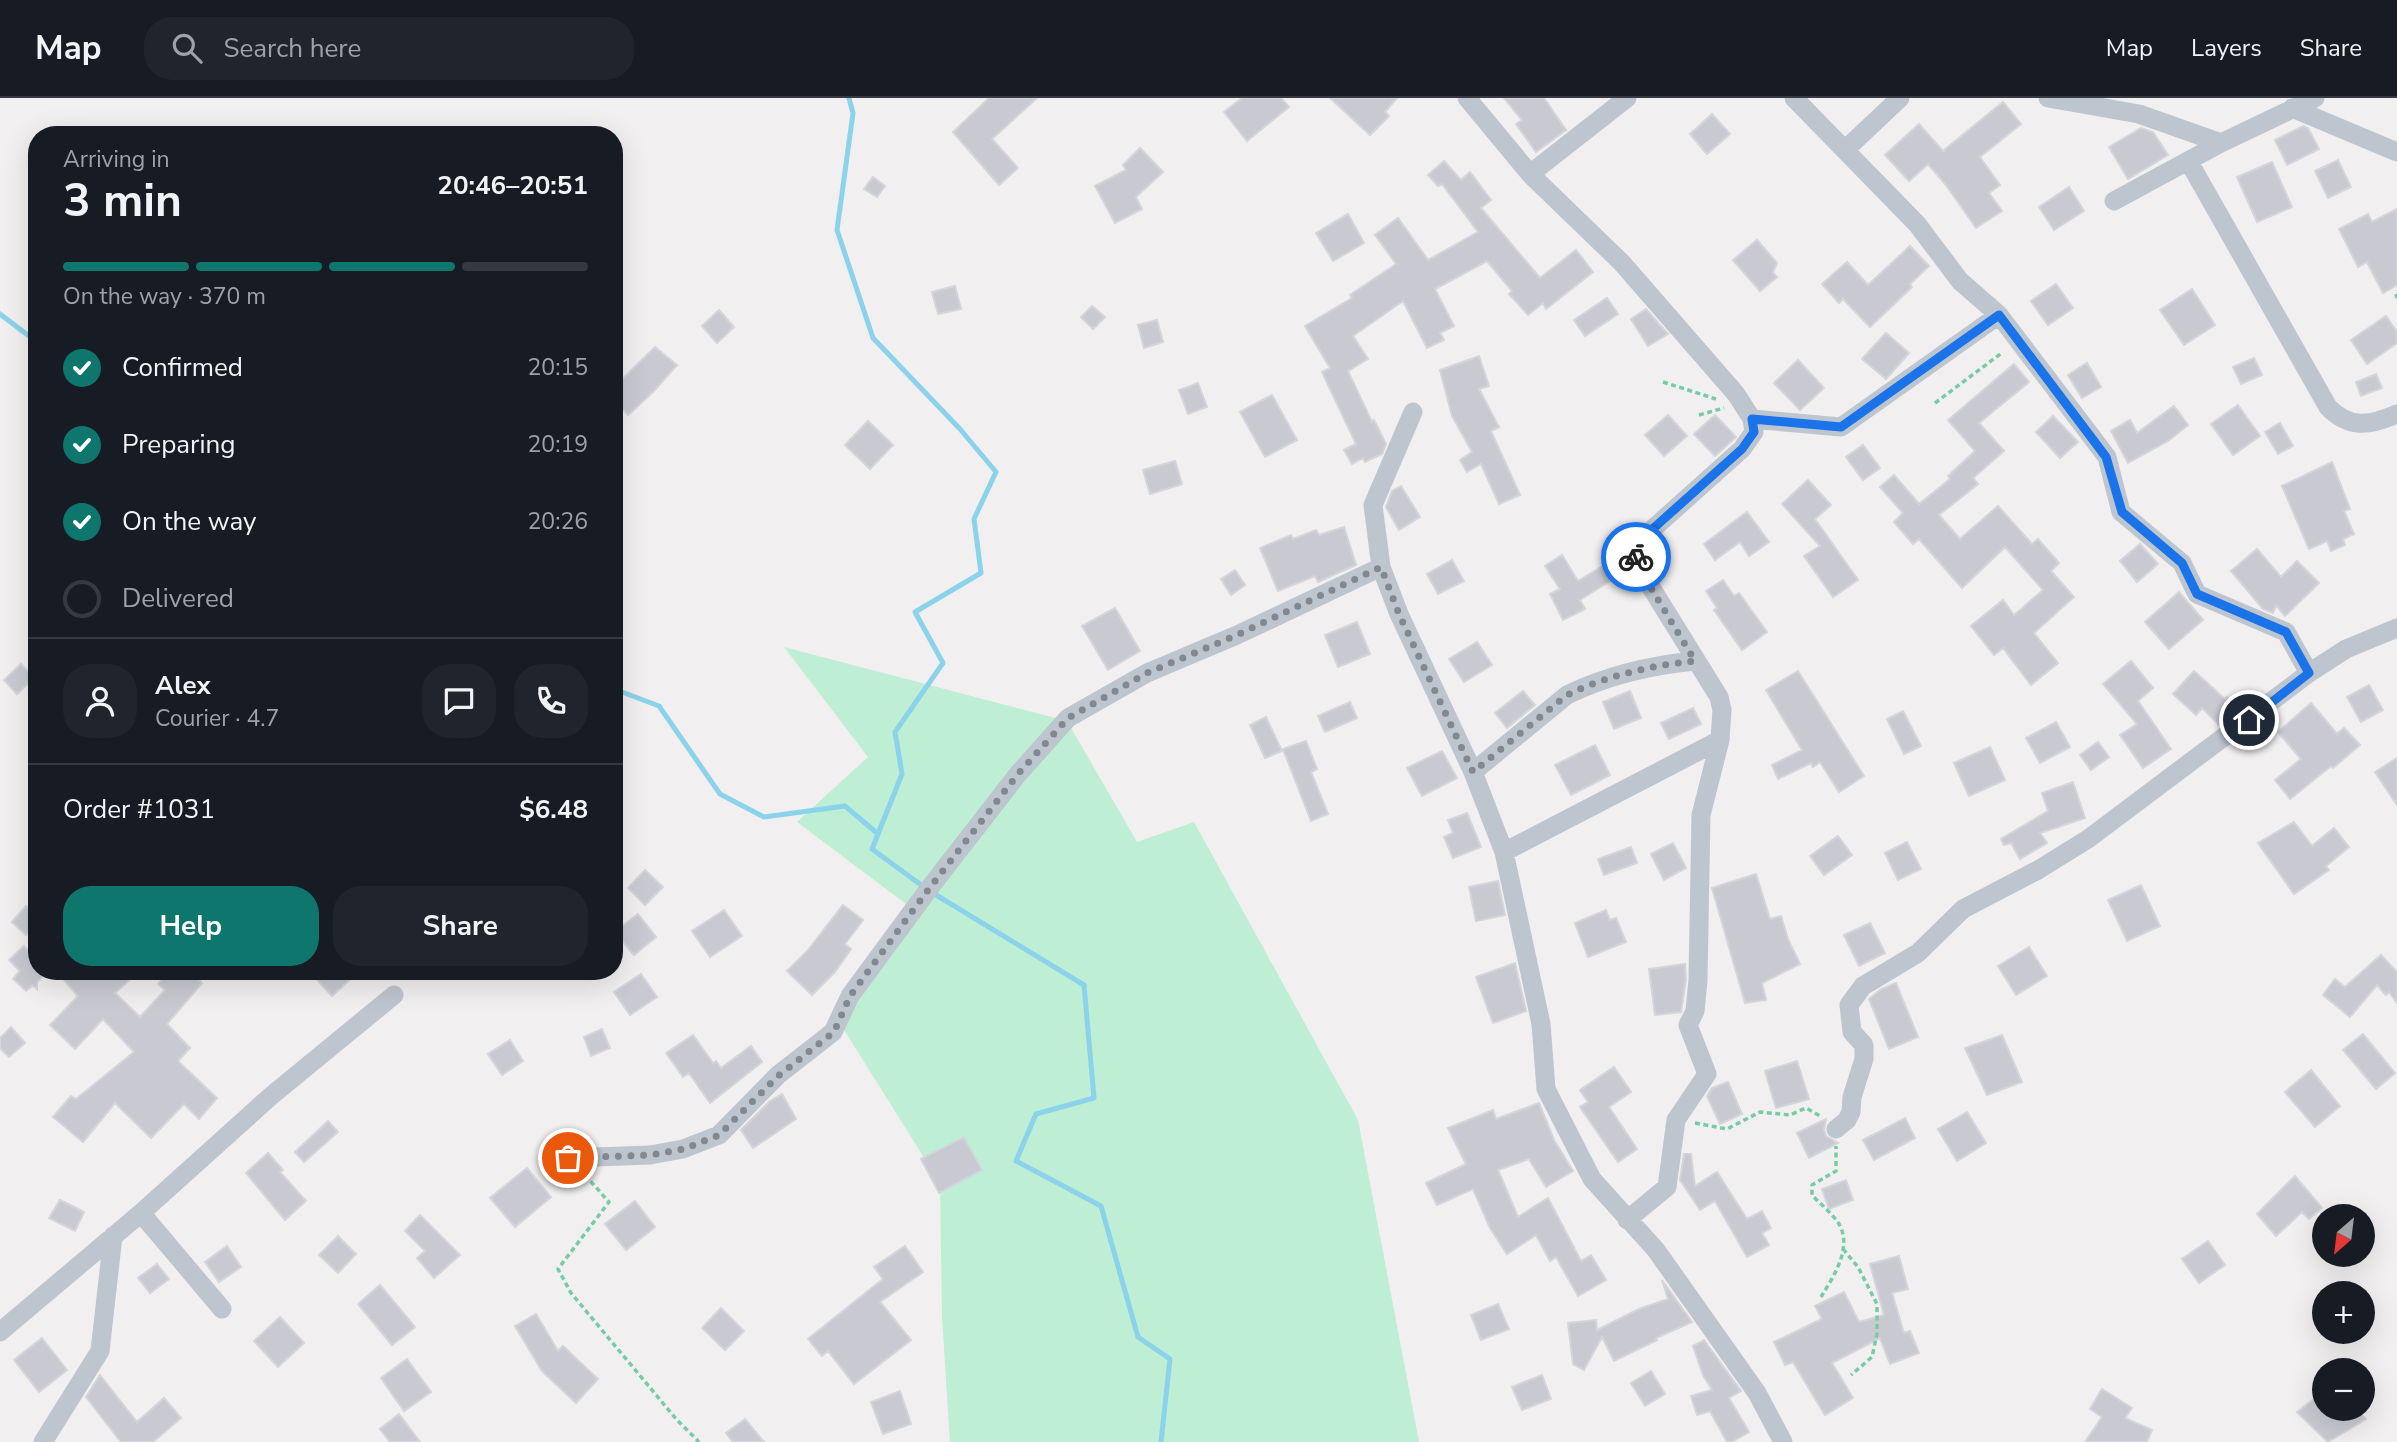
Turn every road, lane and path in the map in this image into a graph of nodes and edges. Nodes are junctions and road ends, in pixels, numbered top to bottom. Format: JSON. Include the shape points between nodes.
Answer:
{"nodes":[{"id":1,"x":1467,"y":98,"type":"edge"},
{"id":2,"x":1627,"y":98,"type":"edge"},
{"id":3,"x":1794,"y":98,"type":"edge"},
{"id":4,"x":1900,"y":98,"type":"edge"},
{"id":5,"x":2048,"y":98,"type":"edge"},
{"id":6,"x":2315,"y":98,"type":"edge"},
{"id":7,"x":2133,"y":106,"type":"edge"},
{"id":8,"x":2292,"y":108,"type":"junction"},
{"id":9,"x":2221,"y":143,"type":"junction"},
{"id":10,"x":1846,"y":149,"type":"junction"},
{"id":11,"x":2397,"y":152,"type":"edge"},
{"id":12,"x":2189,"y":162,"type":"junction"},
{"id":13,"x":1530,"y":174,"type":"junction"},
{"id":14,"x":2114,"y":201,"type":"dead end"},
{"id":15,"x":1999,"y":315,"type":"junction"},
{"id":16,"x":2019,"y":340,"type":"junction"},
{"id":17,"x":1663,"y":382,"type":"dead end"},
{"id":18,"x":1723,"y":401,"type":"dead end"},
{"id":19,"x":1935,"y":403,"type":"dead end"},
{"id":20,"x":1413,"y":412,"type":"dead end"},
{"id":21,"x":2397,"y":414,"type":"edge"},
{"id":22,"x":1752,"y":419,"type":"junction"},
{"id":23,"x":1381,"y":567,"type":"junction"},
{"id":24,"x":2397,"y":628,"type":"edge"},
{"id":25,"x":1695,"y":661,"type":"junction"},
{"id":26,"x":2309,"y":673,"type":"junction"},
{"id":27,"x":1720,"y":740,"type":"junction"},
{"id":28,"x":1473,"y":772,"type":"junction"},
{"id":29,"x":1504,"y":852,"type":"junction"},
{"id":30,"x":394,"y":995,"type":"dead end"},
{"id":31,"x":1676,"y":1120,"type":"junction"},
{"id":32,"x":1836,"y":1129,"type":"junction"},
{"id":33,"x":568,"y":1158,"type":"joint"},
{"id":34,"x":141,"y":1213,"type":"junction"},
{"id":35,"x":1627,"y":1220,"type":"junction"},
{"id":36,"x":113,"y":1236,"type":"junction"},
{"id":37,"x":1843,"y":1249,"type":"junction"},
{"id":38,"x":1821,"y":1297,"type":"dead end"},
{"id":39,"x":222,"y":1308,"type":"dead end"},
{"id":40,"x":0,"y":1332,"type":"edge"},
{"id":41,"x":1852,"y":1375,"type":"dead end"},
{"id":42,"x":43,"y":1442,"type":"edge"},
{"id":43,"x":699,"y":1442,"type":"edge"},
{"id":44,"x":1783,"y":1442,"type":"edge"}],
"edges":[{"from":1,"to":13,"type":"street"},
{"from":2,"to":13,"type":"street"},
{"from":3,"to":10,"type":"street"},
{"from":4,"to":10,"type":"street"},
{"from":5,"to":7,"type":"street"},
{"from":6,"to":8,"type":"street"},
{"from":7,"to":9,"type":"street"},
{"from":8,"to":9,"type":"street"},
{"from":8,"to":11,"type":"street"},
{"from":9,"to":12,"type":"street"},
{"from":10,"to":15,"type":"street","via":[[1917,224],[1960,281]]},
{"from":12,"to":14,"type":"street"},
{"from":12,"to":21,"type":"street","via":[[2328,407],[2350,424],[2366,425]]},
{"from":13,"to":22,"type":"street","via":[[1622,262],[1736,394]]},
{"from":15,"to":16,"type":"street"},
{"from":15,"to":22,"type":"street","via":[[1841,427]]},
{"from":16,"to":19,"type":"path"},
{"from":16,"to":26,"type":"street","via":[[2106,457],[2122,512],[2182,563],[2197,594],[2286,632]]},
{"from":17,"to":18,"type":"path"},
{"from":20,"to":23,"type":"street","via":[[1373,505]]},
{"from":22,"to":25,"type":"street","via":[[1754,432],[1742,449],[1647,534],[1636,553],[1639,568]]},
{"from":23,"to":28,"type":"street"},
{"from":23,"to":33,"type":"street","via":[[1147,673],[1068,718],[928,890],[850,996],[834,1032],[778,1076],[719,1135],[684,1149],[650,1155]]},
{"from":24,"to":26,"type":"street","via":[[2346,649]]},
{"from":25,"to":27,"type":"street","via":[[1719,697],[1723,710]]},
{"from":25,"to":28,"type":"street","via":[[1664,664],[1576,691]]},
{"from":26,"to":32,"type":"street","via":[[2088,839],[1963,909],[1918,953],[1863,986],[1849,1005],[1852,1032],[1864,1045],[1864,1059],[1851,1112]]},
{"from":27,"to":29,"type":"street"},
{"from":27,"to":31,"type":"street","via":[[1701,815],[1698,980],[1695,1011],[1688,1025],[1707,1074]]},
{"from":28,"to":29,"type":"street"},
{"from":29,"to":35,"type":"street","via":[[1541,1024],[1546,1089],[1592,1179]]},
{"from":30,"to":34,"type":"street","via":[[271,1096]]},
{"from":31,"to":32,"type":"path","via":[[1727,1129],[1760,1112],[1790,1115],[1806,1108]]},
{"from":31,"to":35,"type":"street","via":[[1667,1187]]},
{"from":32,"to":37,"type":"path","via":[[1836,1171],[1812,1185],[1812,1195],[1839,1225]]},
{"from":33,"to":43,"type":"path","via":[[609,1202],[558,1269],[571,1293]]},
{"from":34,"to":36,"type":"street"},
{"from":34,"to":39,"type":"street"},
{"from":35,"to":44,"type":"street","via":[[1656,1250],[1757,1393]]},
{"from":36,"to":40,"type":"street"},
{"from":36,"to":42,"type":"street","via":[[100,1351]]},
{"from":37,"to":38,"type":"path"},
{"from":37,"to":41,"type":"path","via":[[1877,1304],[1872,1357]]}]}
